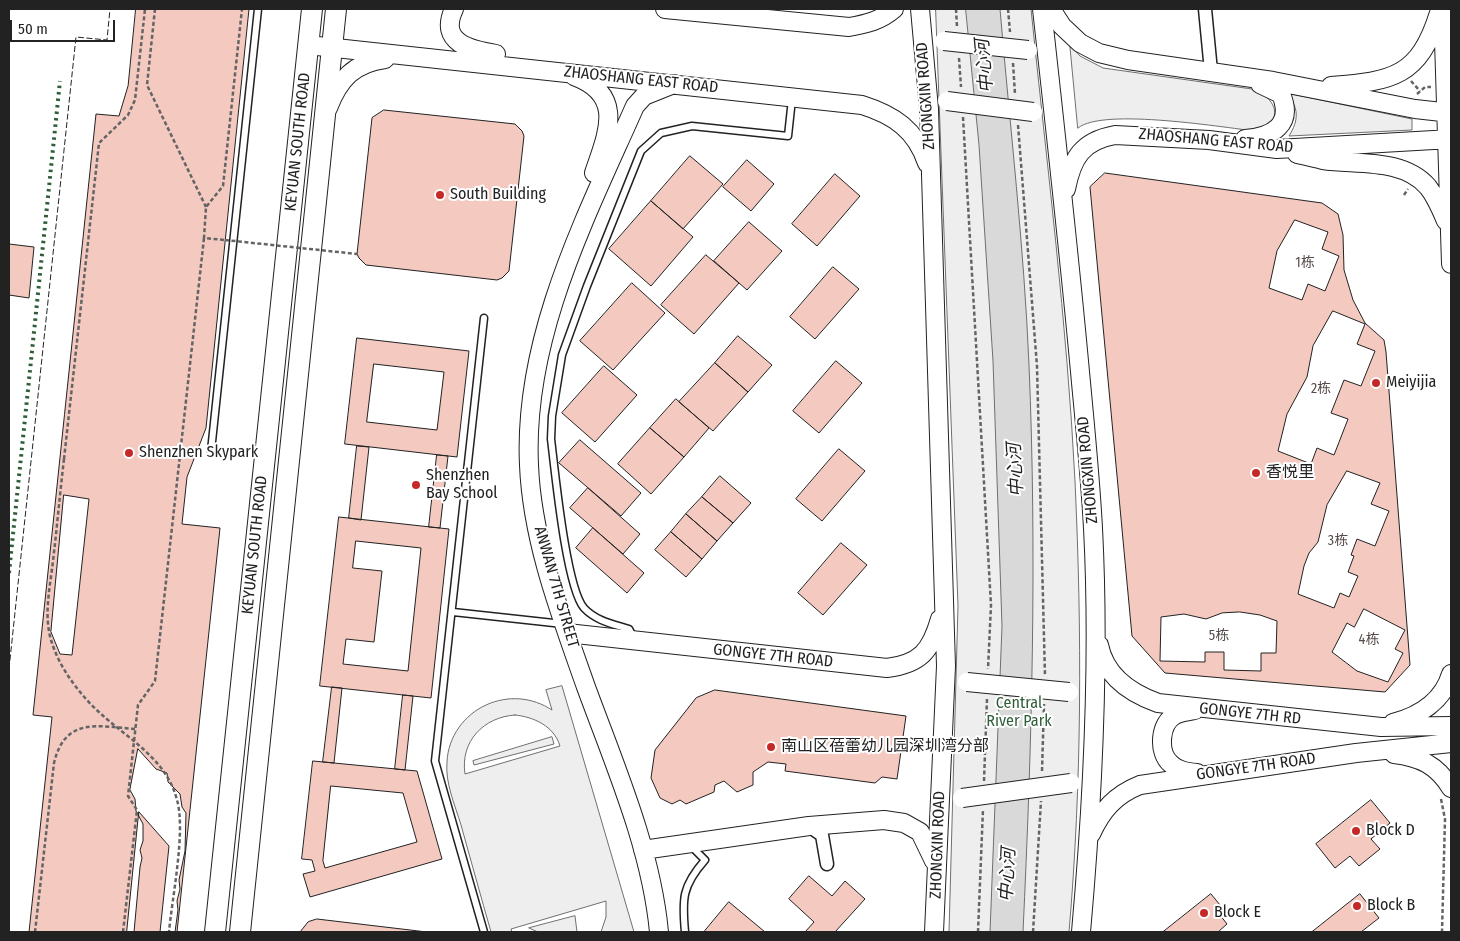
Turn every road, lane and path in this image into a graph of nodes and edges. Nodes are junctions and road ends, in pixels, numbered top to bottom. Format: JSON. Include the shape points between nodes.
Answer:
{"nodes":[{"id":1,"x":144,"y":9,"type":"edge"},
{"id":2,"x":155,"y":9,"type":"edge"},
{"id":3,"x":242,"y":9,"type":"edge"},
{"id":4,"x":258,"y":9,"type":"edge"},
{"id":5,"x":312,"y":9,"type":"edge"},
{"id":6,"x":336,"y":9,"type":"edge"},
{"id":7,"x":454,"y":9,"type":"edge"},
{"id":8,"x":665,"y":9,"type":"edge"},
{"id":9,"x":894,"y":9,"type":"edge"},
{"id":10,"x":956,"y":9,"type":"edge"},
{"id":11,"x":1008,"y":9,"type":"edge"},
{"id":12,"x":1042,"y":9,"type":"edge"},
{"id":13,"x":1051,"y":9,"type":"edge"},
{"id":14,"x":1205,"y":9,"type":"edge"},
{"id":15,"x":1442,"y":9,"type":"edge"},
{"id":16,"x":712,"y":12,"type":"edge"},
{"id":17,"x":921,"y":15,"type":"edge"},
{"id":18,"x":957,"y":28,"type":"dead end"},
{"id":19,"x":1011,"y":38,"type":"dead end"},
{"id":20,"x":1045,"y":39,"type":"junction"},
{"id":21,"x":308,"y":45,"type":"junction"},
{"id":22,"x":331,"y":48,"type":"junction"},
{"id":23,"x":1020,"y":54,"type":"junction"},
{"id":24,"x":406,"y":56,"type":"junction"},
{"id":25,"x":959,"y":58,"type":"dead end"},
{"id":26,"x":1211,"y":71,"type":"junction"},
{"id":27,"x":558,"y":72,"type":"junction"},
{"id":28,"x":1231,"y":74,"type":"junction"},
{"id":29,"x":674,"y":84,"type":"junction"},
{"id":30,"x":1311,"y":88,"type":"junction"},
{"id":31,"x":792,"y":96,"type":"junction"},
{"id":32,"x":1016,"y":98,"type":"dead end"},
{"id":33,"x":954,"y":99,"type":"junction"},
{"id":34,"x":929,"y":109,"type":"junction"},
{"id":35,"x":1449,"y":112,"type":"edge"},
{"id":36,"x":1025,"y":115,"type":"junction"},
{"id":37,"x":963,"y":116,"type":"dead end"},
{"id":38,"x":1054,"y":122,"type":"junction"},
{"id":39,"x":322,"y":125,"type":"junction"},
{"id":40,"x":1449,"y":139,"type":"edge"},
{"id":41,"x":1209,"y":140,"type":"junction"},
{"id":42,"x":1277,"y":149,"type":"junction"},
{"id":43,"x":932,"y":182,"type":"junction"},
{"id":44,"x":206,"y":207,"type":"junction"},
{"id":45,"x":1065,"y":214,"type":"junction"},
{"id":46,"x":1450,"y":229,"type":"junction"},
{"id":47,"x":578,"y":236,"type":"junction"},
{"id":48,"x":204,"y":238,"type":"junction"},
{"id":49,"x":357,"y":254,"type":"dead end"},
{"id":50,"x":1451,"y":264,"type":"edge"},
{"id":51,"x":484,"y":318,"type":"dead end"},
{"id":52,"x":211,"y":451,"type":"dead end"},
{"id":53,"x":943,"y":607,"type":"junction"},
{"id":54,"x":452,"y":612,"type":"junction"},
{"id":55,"x":1095,"y":623,"type":"junction"},
{"id":56,"x":566,"y":629,"type":"junction"},
{"id":57,"x":636,"y":641,"type":"junction"},
{"id":58,"x":946,"y":666,"type":"junction"},
{"id":59,"x":988,"y":674,"type":"dead end"},
{"id":60,"x":1451,"y":674,"type":"edge"},
{"id":61,"x":1045,"y":680,"type":"dead end"},
{"id":62,"x":1094,"y":681,"type":"junction"},
{"id":63,"x":987,"y":694,"type":"dead end"},
{"id":64,"x":1044,"y":698,"type":"dead end"},
{"id":65,"x":1198,"y":709,"type":"junction"},
{"id":66,"x":1451,"y":726,"type":"edge"},
{"id":67,"x":1381,"y":727,"type":"junction"},
{"id":68,"x":135,"y":729,"type":"junction"},
{"id":69,"x":1451,"y":743,"type":"edge"},
{"id":70,"x":1356,"y":753,"type":"junction"},
{"id":71,"x":1042,"y":772,"type":"dead end"},
{"id":72,"x":1204,"y":774,"type":"junction"},
{"id":73,"x":984,"y":783,"type":"dead end"},
{"id":74,"x":1445,"y":789,"type":"edge"},
{"id":75,"x":1041,"y":792,"type":"dead end"},
{"id":76,"x":1090,"y":794,"type":"junction"},
{"id":77,"x":983,"y":803,"type":"dead end"},
{"id":78,"x":939,"y":815,"type":"junction"},
{"id":79,"x":808,"y":826,"type":"junction"},
{"id":80,"x":1087,"y":841,"type":"junction"},
{"id":81,"x":689,"y":844,"type":"junction"},
{"id":82,"x":643,"y":850,"type":"junction"},
{"id":83,"x":827,"y":864,"type":"dead end"},
{"id":84,"x":936,"y":868,"type":"junction"},
{"id":85,"x":35,"y":932,"type":"edge"},
{"id":86,"x":123,"y":932,"type":"edge"},
{"id":87,"x":168,"y":932,"type":"edge"},
{"id":88,"x":215,"y":932,"type":"edge"},
{"id":89,"x":240,"y":932,"type":"edge"},
{"id":90,"x":484,"y":932,"type":"edge"},
{"id":91,"x":659,"y":932,"type":"edge"},
{"id":92,"x":685,"y":932,"type":"edge"},
{"id":93,"x":934,"y":932,"type":"edge"},
{"id":94,"x":978,"y":932,"type":"edge"},
{"id":95,"x":1033,"y":932,"type":"edge"},
{"id":96,"x":1081,"y":932,"type":"edge"},
{"id":97,"x":1442,"y":932,"type":"edge"}],
"edges":[{"from":1,"to":87,"type":"path","bridge":true,"via":[[135,100],[128,115],[99,143],[48,604],[48,632],[57,657],[70,678],[100,713],[152,757],[174,789],[180,830]]},
{"from":2,"to":44,"type":"path","via":[[147,85]]},
{"from":3,"to":44,"type":"path","via":[[223,186]]},
{"from":4,"to":52,"type":"lane"},
{"from":5,"to":21,"type":"main road","name":"KEYUAN SOUTH ROAD"},
{"from":6,"to":22,"type":"main road","name":"KEYUAN SOUTH ROAD"},
{"from":7,"to":27,"type":"street","via":[[450,27],[463,46],[520,56]]},
{"from":8,"to":16,"type":"street"},
{"from":9,"to":16,"type":"street","via":[[868,24],[849,27]]},
{"from":10,"to":18,"type":"path"},
{"from":11,"to":19,"type":"path"},
{"from":12,"to":20,"type":"street","name":"ZHONGXIN ROAD"},
{"from":13,"to":26,"type":"street","via":[[1062,26],[1080,43],[1099,52],[1128,60]]},
{"from":14,"to":26,"type":"street"},
{"from":15,"to":30,"type":"street","via":[[1425,48],[1415,63],[1402,72],[1383,80]]},
{"from":15,"to":35,"type":"street"},
{"from":17,"to":23,"type":"street","bridge":true,"via":[[931,36]]},
{"from":17,"to":34,"type":"street","name":"ZHONGXIN ROAD"},
{"from":20,"to":23,"type":"street","via":[[1037,47]]},
{"from":20,"to":38,"type":"street","name":"ZHONGXIN ROAD"},
{"from":21,"to":22,"type":"street","name":"ZHAOSHANG EAST ROAD"},
{"from":21,"to":88,"type":"main road","name":"KEYUAN SOUTH ROAD"},
{"from":22,"to":24,"type":"street","name":"ZHAOSHANG EAST ROAD"},
{"from":22,"to":39,"type":"main road","name":"KEYUAN SOUTH ROAD"},
{"from":23,"to":32,"type":"path"},
{"from":24,"to":27,"type":"street","name":"ZHAOSHANG EAST ROAD"},
{"from":24,"to":39,"type":"street","via":[[373,60],[351,70],[338,86]]},
{"from":25,"to":33,"type":"path"},
{"from":26,"to":28,"type":"street"},
{"from":27,"to":29,"type":"street","name":"ZHAOSHANG EAST ROAD"},
{"from":27,"to":47,"type":"street","via":[[590,85],[602,95],[609,112],[605,140]]},
{"from":28,"to":30,"type":"street"},
{"from":28,"to":41,"type":"street","via":[[1276,90],[1284,102],[1281,125],[1260,138]]},
{"from":29,"to":31,"type":"street","name":"ZHAOSHANG EAST ROAD"},
{"from":29,"to":47,"type":"street","via":[[644,96],[635,106]]},
{"from":30,"to":35,"type":"street","via":[[1414,109]]},
{"from":31,"to":43,"type":"street","name":"ZHAOSHANG EAST ROAD","via":[[862,105],[893,117],[918,142]]},
{"from":31,"to":57,"type":"lane","via":[[788,136],[692,126],[661,133],[641,151],[562,355],[551,438],[573,584],[584,607],[599,620],[629,629]]},
{"from":33,"to":34,"type":"street"},
{"from":33,"to":36,"type":"street","bridge":true},
{"from":34,"to":43,"type":"street","name":"ZHONGXIN ROAD"},
{"from":35,"to":40,"type":"street"},
{"from":36,"to":38,"type":"street","via":[[1042,114]]},
{"from":36,"to":61,"type":"path","via":[[1037,366]]},
{"from":37,"to":59,"type":"path","via":[[991,605]]},
{"from":38,"to":45,"type":"street","name":"ZHONGXIN ROAD"},
{"from":39,"to":89,"type":"main road","name":"KEYUAN SOUTH ROAD"},
{"from":40,"to":42,"type":"street","name":"ZHAOSHANG EAST ROAD"},
{"from":40,"to":46,"type":"street"},
{"from":41,"to":42,"type":"street","name":"ZHAOSHANG EAST ROAD"},
{"from":41,"to":45,"type":"street","name":"ZHAOSHANG EAST ROAD","via":[[1132,134],[1102,137],[1076,157],[1066,188]]},
{"from":42,"to":46,"type":"street","via":[[1324,160],[1390,166],[1406,171],[1428,186]]},
{"from":43,"to":53,"type":"street","name":"ZHONGXIN ROAD"},
{"from":44,"to":48,"type":"path"},
{"from":45,"to":55,"type":"street","name":"ZHONGXIN ROAD","via":[[1090,487]]},
{"from":46,"to":50,"type":"street"},
{"from":47,"to":56,"type":"street","name":"ANWAN 7TH STREET","via":[[543,343],[534,388],[529,444],[536,517]]},
{"from":48,"to":49,"type":"path","bridge":true},
{"from":48,"to":68,"type":"path","via":[[155,681],[138,704]]},
{"from":51,"to":54,"type":"lane"},
{"from":53,"to":57,"type":"street","name":"GONGYE 7TH ROAD","via":[[928,648],[910,663],[893,667]]},
{"from":53,"to":58,"type":"street","name":"ZHONGXIN ROAD"},
{"from":54,"to":56,"type":"lane"},
{"from":54,"to":90,"type":"lane","via":[[435,761]]},
{"from":55,"to":62,"type":"street","name":"ZHONGXIN ROAD"},
{"from":55,"to":65,"type":"street","name":"GONGYE 7TH RD","via":[[1100,651],[1107,667],[1128,690],[1158,703]]},
{"from":56,"to":57,"type":"street","name":"GONGYE 7TH ROAD"},
{"from":56,"to":82,"type":"street","name":"ANWAN 7TH STREET"},
{"from":58,"to":62,"type":"street","bridge":true,"via":[[951,674],[967,682],[1078,692]]},
{"from":58,"to":78,"type":"street","name":"ZHONGXIN ROAD"},
{"from":60,"to":67,"type":"street","via":[[1443,691],[1420,713]]},
{"from":62,"to":76,"type":"street","name":"ZHONGXIN ROAD"},
{"from":63,"to":73,"type":"path"},
{"from":64,"to":71,"type":"path"},
{"from":65,"to":67,"type":"street","name":"GONGYE 7TH RD"},
{"from":65,"to":72,"type":"street","via":[[1174,715],[1162,736],[1163,752],[1170,763],[1182,771]]},
{"from":66,"to":67,"type":"street","name":"GONGYE 7TH RD"},
{"from":68,"to":85,"type":"path","via":[[83,726],[63,739],[54,763]]},
{"from":68,"to":86,"type":"path","via":[[128,796],[137,810]]},
{"from":69,"to":70,"type":"street","name":"GONGYE 7TH ROAD"},
{"from":70,"to":72,"type":"street","name":"GONGYE 7TH ROAD"},
{"from":70,"to":74,"type":"street","via":[[1408,756],[1428,762],[1443,774]]},
{"from":72,"to":80,"type":"street","name":"GONGYE 7TH ROAD","via":[[1140,785],[1126,791],[1112,800],[1100,814]]},
{"from":74,"to":97,"type":"path"},
{"from":75,"to":95,"type":"path"},
{"from":76,"to":78,"type":"street","bridge":true,"via":[[1082,785],[1071,783],[962,798],[948,804]]},
{"from":76,"to":80,"type":"street","name":"ZHONGXIN ROAD"},
{"from":77,"to":94,"type":"path"},
{"from":78,"to":84,"type":"street","name":"ZHONGXIN ROAD"},
{"from":79,"to":81,"type":"street"},
{"from":79,"to":83,"type":"street","via":[[822,835]]},
{"from":79,"to":84,"type":"street","via":[[875,820],[904,823],[920,832]]},
{"from":80,"to":96,"type":"street","name":"ZHONGXIN ROAD"},
{"from":81,"to":82,"type":"street"},
{"from":81,"to":92,"type":"lane","via":[[705,860],[685,889]]},
{"from":82,"to":91,"type":"street","name":"ANWAN 7TH STREET"},
{"from":84,"to":93,"type":"street","name":"ZHONGXIN ROAD"}]}
